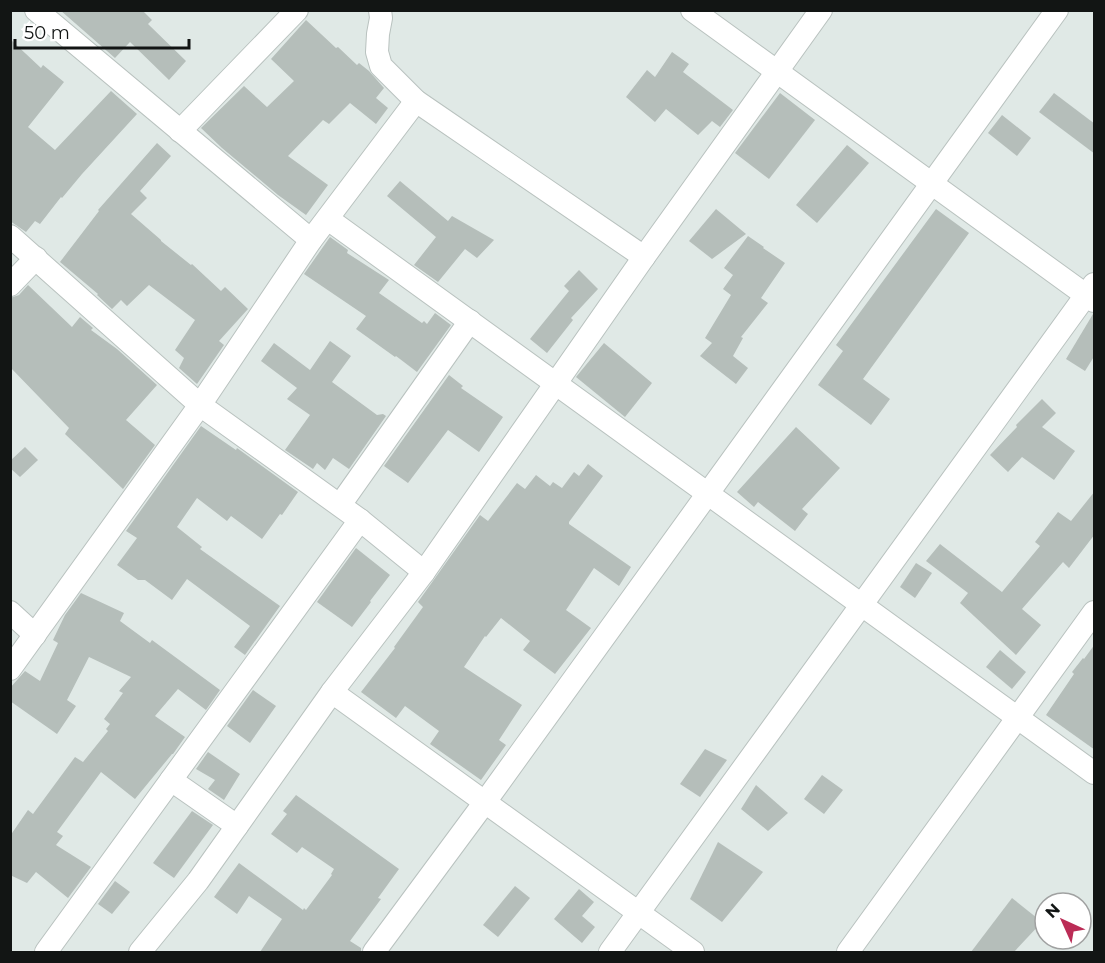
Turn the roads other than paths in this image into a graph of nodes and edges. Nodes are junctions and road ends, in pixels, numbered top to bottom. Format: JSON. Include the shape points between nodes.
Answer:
{"nodes":[{"id":1,"x":36,"y":10,"type":"edge"},
{"id":2,"x":297,"y":10,"type":"edge"},
{"id":3,"x":380,"y":10,"type":"edge"},
{"id":4,"x":692,"y":10,"type":"edge"},
{"id":5,"x":821,"y":10,"type":"edge"},
{"id":6,"x":1057,"y":10,"type":"edge"},
{"id":7,"x":777,"y":72,"type":"junction"},
{"id":8,"x":416,"y":101,"type":"junction"},
{"id":9,"x":180,"y":131,"type":"junction"},
{"id":10,"x":932,"y":184,"type":"junction"},
{"id":11,"x":328,"y":219,"type":"junction"},
{"id":12,"x":10,"y":236,"type":"edge"},
{"id":13,"x":311,"y":240,"type":"junction"},
{"id":14,"x":644,"y":257,"type":"junction"},
{"id":15,"x":36,"y":258,"type":"junction"},
{"id":16,"x":10,"y":285,"type":"edge"},
{"id":17,"x":1092,"y":294,"type":"edge"},
{"id":18,"x":470,"y":321,"type":"junction"},
{"id":19,"x":555,"y":383,"type":"junction"},
{"id":20,"x":200,"y":405,"type":"junction"},
{"id":21,"x":708,"y":494,"type":"junction"},
{"id":22,"x":340,"y":505,"type":"junction"},
{"id":23,"x":360,"y":520,"type":"junction"},
{"id":24,"x":424,"y":572,"type":"junction"},
{"id":25,"x":862,"y":605,"type":"junction"},
{"id":26,"x":10,"y":612,"type":"edge"},
{"id":27,"x":1095,"y":612,"type":"edge"},
{"id":28,"x":35,"y":635,"type":"junction"},
{"id":29,"x":10,"y":669,"type":"edge"},
{"id":30,"x":332,"y":692,"type":"junction"},
{"id":31,"x":1018,"y":717,"type":"junction"},
{"id":32,"x":1095,"y":773,"type":"edge"},
{"id":33,"x":171,"y":780,"type":"junction"},
{"id":34,"x":485,"y":802,"type":"junction"},
{"id":35,"x":237,"y":826,"type":"junction"},
{"id":36,"x":639,"y":913,"type":"junction"},
{"id":37,"x":46,"y":952,"type":"edge"},
{"id":38,"x":140,"y":952,"type":"edge"},
{"id":39,"x":374,"y":952,"type":"edge"},
{"id":40,"x":610,"y":952,"type":"edge"},
{"id":41,"x":693,"y":952,"type":"edge"},
{"id":42,"x":848,"y":952,"type":"edge"}],
"edges":[{"from":1,"to":9,"type":"street"},
{"from":2,"to":9,"type":"street"},
{"from":3,"to":8,"type":"street","via":[[377,52],[381,66]]},
{"from":4,"to":7,"type":"street"},
{"from":5,"to":7,"type":"street"},
{"from":6,"to":10,"type":"street"},
{"from":7,"to":10,"type":"street"},
{"from":7,"to":14,"type":"street"},
{"from":8,"to":11,"type":"street"},
{"from":8,"to":14,"type":"street"},
{"from":9,"to":13,"type":"street"},
{"from":10,"to":17,"type":"street"},
{"from":10,"to":21,"type":"street"},
{"from":11,"to":13,"type":"street"},
{"from":11,"to":18,"type":"street"},
{"from":12,"to":15,"type":"street"},
{"from":13,"to":20,"type":"street"},
{"from":14,"to":19,"type":"street"},
{"from":15,"to":16,"type":"street"},
{"from":15,"to":20,"type":"street"},
{"from":17,"to":25,"type":"street"},
{"from":18,"to":19,"type":"street"},
{"from":18,"to":22,"type":"street"},
{"from":19,"to":21,"type":"street"},
{"from":19,"to":24,"type":"street"},
{"from":20,"to":22,"type":"street"},
{"from":20,"to":28,"type":"street"},
{"from":21,"to":25,"type":"street"},
{"from":21,"to":34,"type":"street"},
{"from":22,"to":23,"type":"street"},
{"from":23,"to":24,"type":"street"},
{"from":23,"to":33,"type":"street"},
{"from":24,"to":30,"type":"street"},
{"from":25,"to":31,"type":"street"},
{"from":25,"to":36,"type":"street"},
{"from":26,"to":28,"type":"street"},
{"from":27,"to":31,"type":"street"},
{"from":28,"to":29,"type":"street"},
{"from":30,"to":34,"type":"street"},
{"from":30,"to":35,"type":"street"},
{"from":31,"to":32,"type":"street"},
{"from":31,"to":42,"type":"street"},
{"from":33,"to":35,"type":"street"},
{"from":33,"to":37,"type":"street"},
{"from":34,"to":36,"type":"street"},
{"from":34,"to":39,"type":"street"},
{"from":35,"to":38,"type":"street"},
{"from":36,"to":40,"type":"street"},
{"from":36,"to":41,"type":"street"}]}
